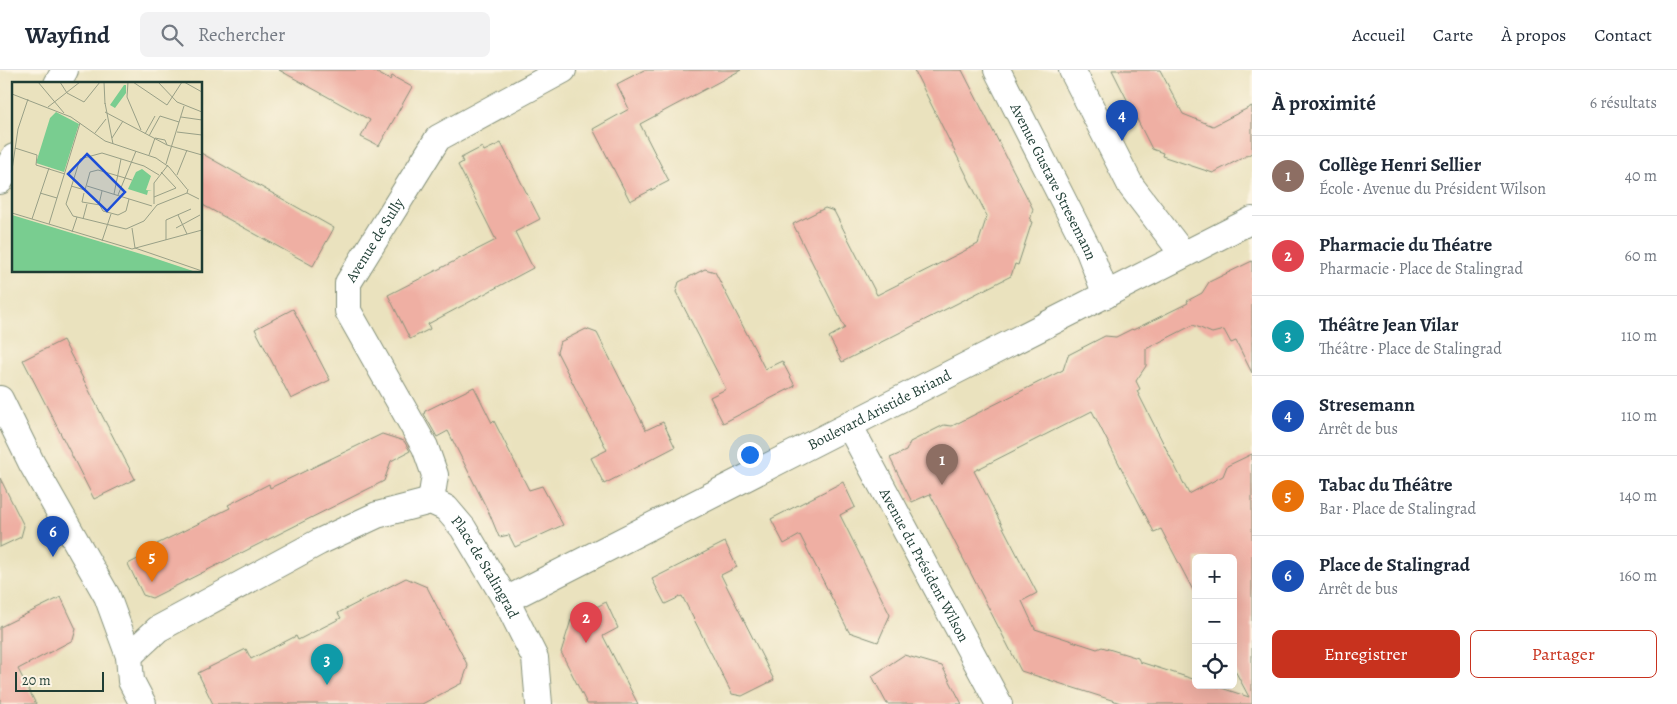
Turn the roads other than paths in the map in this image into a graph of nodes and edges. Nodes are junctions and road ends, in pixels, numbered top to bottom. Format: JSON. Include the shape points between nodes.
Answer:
{"nodes":[{"id":1,"x":65,"y":70,"type":"edge"},
{"id":2,"x":563,"y":70,"type":"edge"},
{"id":3,"x":997,"y":70,"type":"edge"},
{"id":4,"x":1072,"y":70,"type":"edge"},
{"id":5,"x":58,"y":82,"type":"edge"},
{"id":6,"x":12,"y":160,"type":"edge"},
{"id":7,"x":0,"y":181,"type":"edge"},
{"id":8,"x":1252,"y":220,"type":"edge"},
{"id":9,"x":1183,"y":254,"type":"junction"},
{"id":10,"x":1106,"y":295,"type":"junction"},
{"id":11,"x":0,"y":399,"type":"edge"},
{"id":12,"x":849,"y":425,"type":"junction"},
{"id":13,"x":431,"y":501,"type":"junction"},
{"id":14,"x":506,"y":600,"type":"junction"},
{"id":15,"x":129,"y":656,"type":"junction"},
{"id":16,"x":143,"y":704,"type":"edge"},
{"id":17,"x":539,"y":704,"type":"edge"},
{"id":18,"x":999,"y":704,"type":"edge"}],
"edges":[{"from":1,"to":5,"type":"street"},
{"from":2,"to":13,"type":"street","name":"Avenue de Sully","via":[[438,138],[348,283],[348,311],[425,447],[434,475]]},
{"from":3,"to":10,"type":"street","name":"Avenue Gustave Stresemann","via":[[1089,251]]},
{"from":4,"to":9,"type":"street","via":[[1131,186]]},
{"from":6,"to":7,"type":"street"},
{"from":8,"to":9,"type":"street","name":"Boulevard Aristide Briand"},
{"from":9,"to":10,"type":"street","name":"Boulevard Aristide Briand"},
{"from":10,"to":12,"type":"street","name":"Boulevard Aristide Briand"},
{"from":11,"to":15,"type":"street","via":[[32,464],[107,596]]},
{"from":12,"to":14,"type":"street","name":"Boulevard Aristide Briand"},
{"from":12,"to":18,"type":"street","name":"Avenue du Président Wilson"},
{"from":13,"to":14,"type":"street","name":"Place de Stalingrad","via":[[446,508],[463,528]]},
{"from":13,"to":15,"type":"street","via":[[377,515],[320,542],[158,629]]},
{"from":14,"to":17,"type":"street","name":"Place de Stalingrad","via":[[535,658]]},
{"from":15,"to":16,"type":"street","via":[[131,681]]}]}
